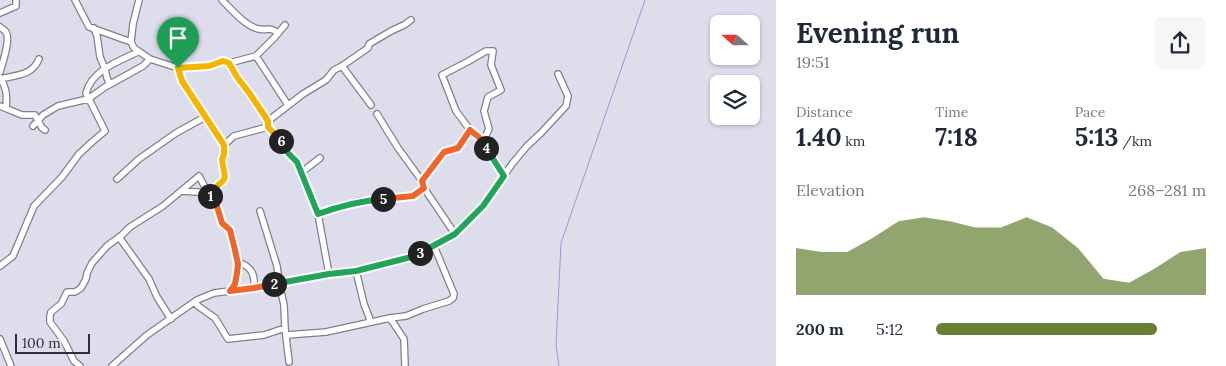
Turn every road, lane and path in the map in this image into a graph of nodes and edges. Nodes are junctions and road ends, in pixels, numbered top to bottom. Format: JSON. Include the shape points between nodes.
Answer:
{"nodes":[{"id":1,"x":16,"y":0,"type":"edge"},
{"id":2,"x":75,"y":0,"type":"edge"},
{"id":3,"x":139,"y":0,"type":"edge"},
{"id":4,"x":222,"y":0,"type":"edge"},
{"id":5,"x":0,"y":13,"type":"edge"},
{"id":6,"x":411,"y":20,"type":"dead end"},
{"id":7,"x":285,"y":25,"type":"dead end"},
{"id":8,"x":0,"y":27,"type":"edge"},
{"id":9,"x":94,"y":28,"type":"junction"},
{"id":10,"x":278,"y":33,"type":"junction"},
{"id":11,"x":131,"y":42,"type":"junction"},
{"id":12,"x":138,"y":52,"type":"junction"},
{"id":13,"x":256,"y":56,"type":"junction"},
{"id":14,"x":39,"y":59,"type":"dead end"},
{"id":15,"x":150,"y":59,"type":"junction"},
{"id":16,"x":229,"y":63,"type":"junction"},
{"id":17,"x":342,"y":66,"type":"junction"},
{"id":18,"x":178,"y":68,"type":"junction"},
{"id":19,"x":105,"y":69,"type":"junction"},
{"id":20,"x":0,"y":72,"type":"edge"},
{"id":21,"x":558,"y":74,"type":"dead end"},
{"id":22,"x":0,"y":78,"type":"edge"},
{"id":23,"x":110,"y":84,"type":"junction"},
{"id":24,"x":88,"y":99,"type":"junction"},
{"id":25,"x":288,"y":105,"type":"junction"},
{"id":26,"x":371,"y":105,"type":"dead end"},
{"id":27,"x":3,"y":107,"type":"edge"},
{"id":28,"x":377,"y":114,"type":"dead end"},
{"id":29,"x":205,"y":117,"type":"junction"},
{"id":30,"x":38,"y":120,"type":"junction"},
{"id":31,"x":268,"y":124,"type":"junction"},
{"id":32,"x":33,"y":126,"type":"dead end"},
{"id":33,"x":45,"y":130,"type":"dead end"},
{"id":34,"x":470,"y":130,"type":"junction"},
{"id":35,"x":483,"y":141,"type":"junction"},
{"id":36,"x":224,"y":145,"type":"junction"},
{"id":37,"x":320,"y":158,"type":"dead end"},
{"id":38,"x":302,"y":172,"type":"junction"},
{"id":39,"x":504,"y":176,"type":"junction"},
{"id":40,"x":117,"y":179,"type":"dead end"},
{"id":41,"x":422,"y":181,"type":"junction"},
{"id":42,"x":424,"y":188,"type":"junction"},
{"id":43,"x":181,"y":190,"type":"junction"},
{"id":44,"x":209,"y":195,"type":"junction"},
{"id":45,"x":260,"y":211,"type":"dead end"},
{"id":46,"x":318,"y":214,"type":"junction"},
{"id":47,"x":455,"y":234,"type":"junction"},
{"id":48,"x":119,"y":236,"type":"junction"},
{"id":49,"x":434,"y":246,"type":"junction"},
{"id":50,"x":238,"y":264,"type":"junction"},
{"id":51,"x":0,"y":266,"type":"edge"},
{"id":52,"x":356,"y":271,"type":"junction"},
{"id":53,"x":329,"y":274,"type":"junction"},
{"id":54,"x":279,"y":283,"type":"junction"},
{"id":55,"x":254,"y":288,"type":"junction"},
{"id":56,"x":230,"y":291,"type":"junction"},
{"id":57,"x":195,"y":302,"type":"junction"},
{"id":58,"x":390,"y":318,"type":"junction"},
{"id":59,"x":171,"y":319,"type":"junction"},
{"id":60,"x":370,"y":322,"type":"junction"},
{"id":61,"x":285,"y":328,"type":"junction"},
{"id":62,"x":287,"y":335,"type":"junction"},
{"id":63,"x":0,"y":338,"type":"edge"},
{"id":64,"x":289,"y":362,"type":"dead end"},
{"id":65,"x":405,"y":365,"type":"edge"},
{"id":66,"x":12,"y":366,"type":"edge"},
{"id":67,"x":80,"y":366,"type":"edge"},
{"id":68,"x":112,"y":366,"type":"edge"}],
"edges":[{"from":1,"to":5,"type":"street","via":[[16,6]]},
{"from":2,"to":9,"type":"street","via":[[89,27]]},
{"from":3,"to":11,"type":"street"},
{"from":4,"to":10,"type":"street","via":[[248,24],[259,30],[272,29]]},
{"from":6,"to":17,"type":"street","via":[[370,44]]},
{"from":7,"to":10,"type":"street"},
{"from":8,"to":20,"type":"street","via":[[7,36]]},
{"from":9,"to":11,"type":"street"},
{"from":9,"to":19,"type":"street"},
{"from":10,"to":13,"type":"street"},
{"from":11,"to":12,"type":"street"},
{"from":12,"to":15,"type":"street"},
{"from":12,"to":19,"type":"street"},
{"from":13,"to":16,"type":"street"},
{"from":13,"to":25,"type":"street"},
{"from":14,"to":22,"type":"street","via":[[25,74]]},
{"from":15,"to":18,"type":"street"},
{"from":15,"to":23,"type":"street"},
{"from":16,"to":18,"type":"street","via":[[223,61],[209,66]]},
{"from":16,"to":31,"type":"street"},
{"from":17,"to":25,"type":"street"},
{"from":17,"to":26,"type":"street"},
{"from":18,"to":29,"type":"street","via":[[182,81]]},
{"from":19,"to":23,"type":"street"},
{"from":19,"to":24,"type":"street","via":[[88,85]]},
{"from":21,"to":39,"type":"street","via":[[568,96],[566,106],[527,146]]},
{"from":22,"to":27,"type":"street","via":[[7,95]]},
{"from":23,"to":24,"type":"street"},
{"from":24,"to":30,"type":"street","via":[[58,106]]},
{"from":24,"to":51,"type":"street","via":[[105,132],[79,154],[34,206],[13,256]]},
{"from":25,"to":31,"type":"street"},
{"from":27,"to":30,"type":"street","via":[[22,115],[35,115]]},
{"from":28,"to":41,"type":"street"},
{"from":29,"to":36,"type":"street"},
{"from":29,"to":40,"type":"street","via":[[146,154]]},
{"from":30,"to":32,"type":"street"},
{"from":30,"to":33,"type":"street"},
{"from":31,"to":36,"type":"street","via":[[234,136]]},
{"from":31,"to":38,"type":"street"},
{"from":34,"to":35,"type":"street"},
{"from":34,"to":35,"type":"street","via":[[456,111],[442,75],[486,51],[493,51],[492,65],[501,90],[488,97],[484,111],[489,129]]},
{"from":34,"to":41,"type":"street","via":[[458,148],[444,152]]},
{"from":35,"to":39,"type":"street"},
{"from":36,"to":44,"type":"street","via":[[225,177]]},
{"from":37,"to":38,"type":"street"},
{"from":38,"to":46,"type":"street"},
{"from":39,"to":47,"type":"street","via":[[483,206]]},
{"from":41,"to":42,"type":"street"},
{"from":42,"to":46,"type":"street","via":[[413,196],[360,201]]},
{"from":42,"to":47,"type":"street"},
{"from":43,"to":44,"type":"street"},
{"from":43,"to":44,"type":"street","via":[[199,176]]},
{"from":43,"to":48,"type":"street"},
{"from":44,"to":50,"type":"street","via":[[216,203],[222,223],[230,230]]},
{"from":45,"to":54,"type":"street","via":[[278,266]]},
{"from":46,"to":53,"type":"street"},
{"from":47,"to":49,"type":"street"},
{"from":48,"to":59,"type":"street","via":[[149,279]]},
{"from":48,"to":67,"type":"street","via":[[92,263],[81,288],[67,292],[61,304],[51,312],[50,322]]},
{"from":49,"to":52,"type":"street","via":[[415,256]]},
{"from":49,"to":58,"type":"street","via":[[453,298],[406,316]]},
{"from":50,"to":55,"type":"street","via":[[243,264],[254,274]]},
{"from":50,"to":56,"type":"street","via":[[235,284]]},
{"from":52,"to":53,"type":"street"},
{"from":52,"to":60,"type":"street"},
{"from":53,"to":54,"type":"street"},
{"from":54,"to":55,"type":"street"},
{"from":54,"to":61,"type":"street"},
{"from":55,"to":56,"type":"street"},
{"from":56,"to":57,"type":"street","via":[[214,293]]},
{"from":57,"to":59,"type":"street"},
{"from":57,"to":61,"type":"street","via":[[215,318],[228,339],[264,335]]},
{"from":58,"to":60,"type":"street"},
{"from":58,"to":65,"type":"street","via":[[404,339]]},
{"from":59,"to":68,"type":"street"},
{"from":60,"to":62,"type":"street","via":[[326,332]]},
{"from":61,"to":62,"type":"street"},
{"from":62,"to":64,"type":"street"},
{"from":63,"to":66,"type":"street"}]}
